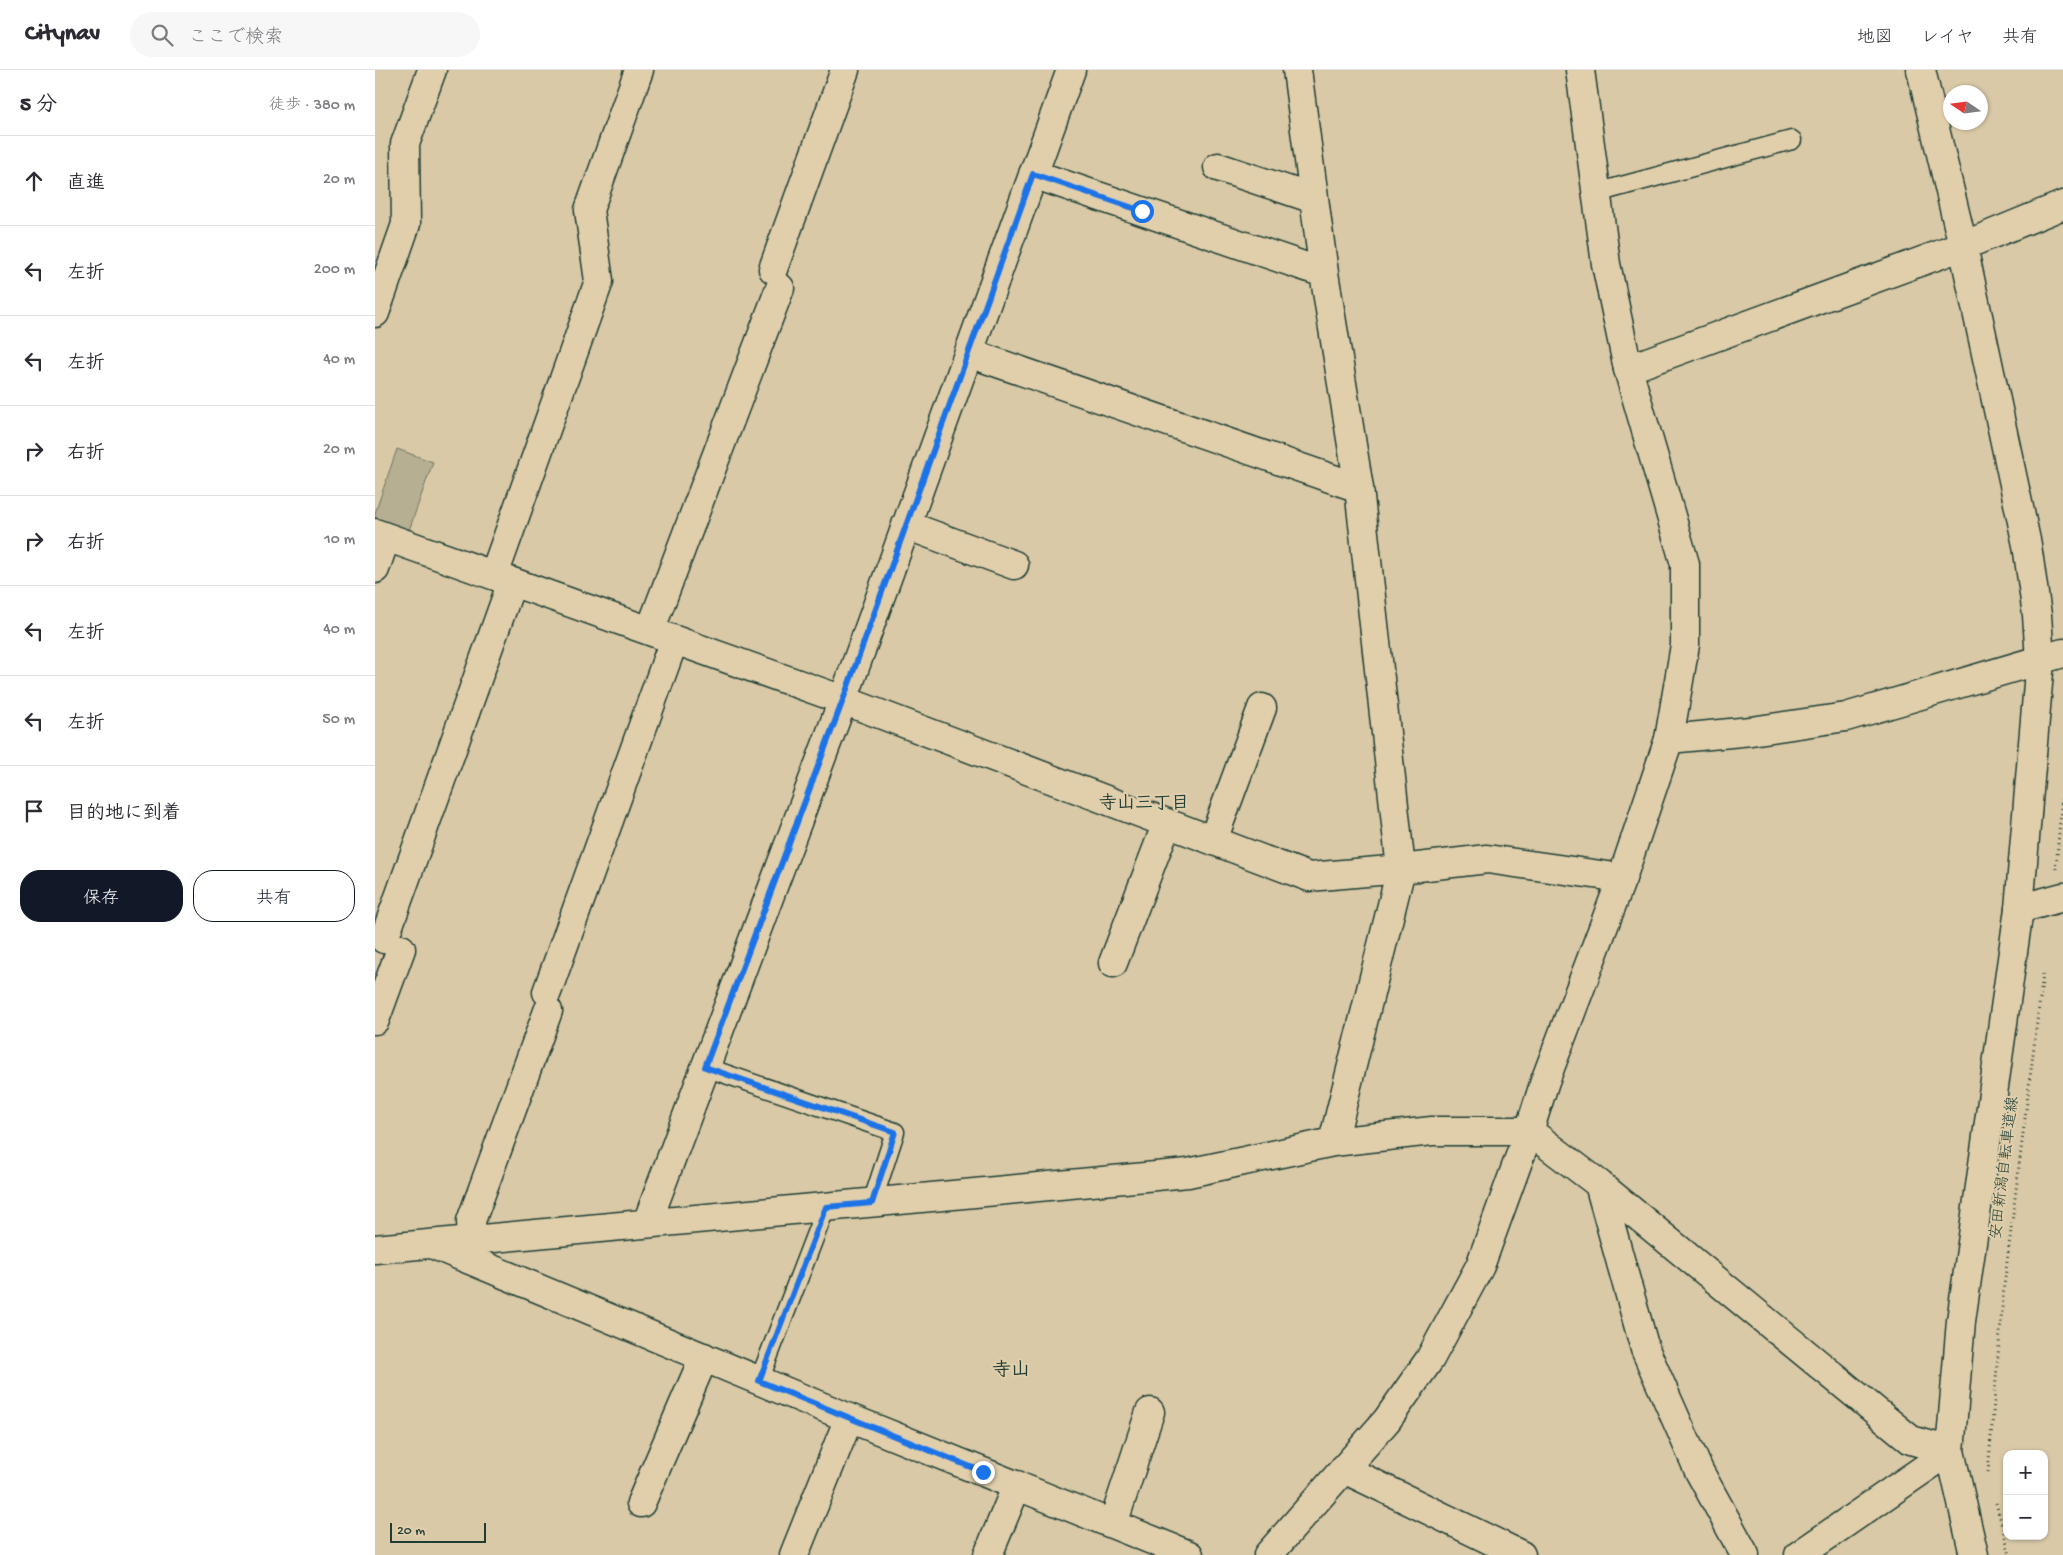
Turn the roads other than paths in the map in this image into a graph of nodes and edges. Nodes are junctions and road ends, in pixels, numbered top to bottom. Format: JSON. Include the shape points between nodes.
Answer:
{"nodes":[{"id":1,"x":431,"y":70,"type":"edge"},
{"id":2,"x":639,"y":70,"type":"edge"},
{"id":3,"x":845,"y":70,"type":"edge"},
{"id":4,"x":1071,"y":70,"type":"edge"},
{"id":5,"x":1297,"y":70,"type":"edge"},
{"id":6,"x":1580,"y":70,"type":"edge"},
{"id":7,"x":1921,"y":70,"type":"edge"},
{"id":8,"x":1792,"y":140,"type":"dead end"},
{"id":9,"x":1219,"y":167,"type":"dead end"},
{"id":10,"x":1033,"y":174,"type":"junction"},
{"id":11,"x":1597,"y":193,"type":"junction"},
{"id":12,"x":1314,"y":199,"type":"junction"},
{"id":13,"x":2063,"y":205,"type":"edge"},
{"id":14,"x":1963,"y":246,"type":"junction"},
{"id":15,"x":1324,"y":273,"type":"junction"},
{"id":16,"x":375,"y":313,"type":"edge"},
{"id":17,"x":969,"y":353,"type":"junction"},
{"id":18,"x":1628,"y":370,"type":"junction"},
{"id":19,"x":1359,"y":488,"type":"junction"},
{"id":20,"x":906,"y":525,"type":"junction"},
{"id":21,"x":381,"y":535,"type":"edge"},
{"id":22,"x":1014,"y":565,"type":"dead end"},
{"id":23,"x":375,"y":569,"type":"edge"},
{"id":24,"x":503,"y":578,"type":"junction"},
{"id":25,"x":662,"y":636,"type":"junction"},
{"id":26,"x":2051,"y":656,"type":"edge"},
{"id":27,"x":843,"y":700,"type":"junction"},
{"id":28,"x":1262,"y":708,"type":"dead end"},
{"id":29,"x":1669,"y":739,"type":"junction"},
{"id":30,"x":1167,"y":823,"type":"junction"},
{"id":31,"x":1213,"y":840,"type":"junction"},
{"id":32,"x":1401,"y":869,"type":"junction"},
{"id":33,"x":1622,"y":878,"type":"junction"},
{"id":34,"x":2058,"y":899,"type":"edge"},
{"id":35,"x":2019,"y":909,"type":"junction"},
{"id":36,"x":1113,"y":963,"type":"dead end"},
{"id":37,"x":375,"y":1020,"type":"edge"},
{"id":38,"x":705,"y":1067,"type":"junction"},
{"id":39,"x":1529,"y":1131,"type":"junction"},
{"id":40,"x":1333,"y":1142,"type":"junction"},
{"id":41,"x":1599,"y":1184,"type":"junction"},
{"id":42,"x":872,"y":1203,"type":"junction"},
{"id":43,"x":826,"y":1207,"type":"junction"},
{"id":44,"x":647,"y":1224,"type":"junction"},
{"id":45,"x":472,"y":1240,"type":"junction"},
{"id":46,"x":431,"y":1243,"type":"junction"},
{"id":47,"x":375,"y":1249,"type":"edge"},
{"id":48,"x":704,"y":1357,"type":"junction"},
{"id":49,"x":759,"y":1381,"type":"junction"},
{"id":50,"x":1150,"y":1412,"type":"dead end"},
{"id":51,"x":849,"y":1418,"type":"junction"},
{"id":52,"x":1950,"y":1451,"type":"junction"},
{"id":53,"x":1344,"y":1469,"type":"junction"},
{"id":54,"x":1017,"y":1485,"type":"junction"},
{"id":55,"x":641,"y":1503,"type":"dead end"},
{"id":56,"x":1113,"y":1524,"type":"junction"},
{"id":57,"x":794,"y":1555,"type":"edge"},
{"id":58,"x":988,"y":1555,"type":"edge"},
{"id":59,"x":1189,"y":1555,"type":"edge"},
{"id":60,"x":1268,"y":1555,"type":"edge"},
{"id":61,"x":1521,"y":1555,"type":"edge"},
{"id":62,"x":1745,"y":1555,"type":"edge"},
{"id":63,"x":1799,"y":1555,"type":"edge"},
{"id":64,"x":1974,"y":1555,"type":"edge"}],
"edges":[{"from":1,"to":16,"type":"street","via":[[405,144],[406,224]]},
{"from":2,"to":24,"type":"street","via":[[589,210],[599,281]]},
{"from":3,"to":25,"type":"street"},
{"from":4,"to":10,"type":"street"},
{"from":5,"to":12,"type":"street"},
{"from":6,"to":11,"type":"street"},
{"from":7,"to":14,"type":"street"},
{"from":8,"to":11,"type":"lane"},
{"from":9,"to":12,"type":"street"},
{"from":10,"to":15,"type":"street"},
{"from":10,"to":17,"type":"street"},
{"from":11,"to":18,"type":"street","via":[[1605,264]]},
{"from":12,"to":15,"type":"street"},
{"from":13,"to":14,"type":"street"},
{"from":14,"to":18,"type":"street"},
{"from":14,"to":26,"type":"street","via":[[2027,545],[2037,615]]},
{"from":15,"to":19,"type":"street"},
{"from":17,"to":19,"type":"street"},
{"from":17,"to":20,"type":"street"},
{"from":18,"to":29,"type":"street","via":[[1685,564],[1685,645]]},
{"from":19,"to":32,"type":"street"},
{"from":20,"to":22,"type":"street"},
{"from":20,"to":27,"type":"street"},
{"from":21,"to":23,"type":"street"},
{"from":21,"to":24,"type":"street"},
{"from":24,"to":25,"type":"street"},
{"from":24,"to":37,"type":"street","via":[[393,944]]},
{"from":25,"to":27,"type":"street"},
{"from":25,"to":45,"type":"street","via":[[548,1001],[471,1221]]},
{"from":26,"to":29,"type":"street","via":[[1846,718]]},
{"from":26,"to":35,"type":"street"},
{"from":27,"to":30,"type":"street"},
{"from":27,"to":38,"type":"street"},
{"from":28,"to":31,"type":"street"},
{"from":29,"to":33,"type":"street"},
{"from":30,"to":31,"type":"street"},
{"from":30,"to":36,"type":"street"},
{"from":31,"to":32,"type":"street","via":[[1309,876]]},
{"from":32,"to":33,"type":"street","via":[[1487,859]]},
{"from":32,"to":40,"type":"street"},
{"from":33,"to":39,"type":"street"},
{"from":34,"to":35,"type":"street"},
{"from":35,"to":52,"type":"street","via":[[1961,1321]]},
{"from":38,"to":42,"type":"lane","via":[[895,1132]]},
{"from":38,"to":44,"type":"street"},
{"from":39,"to":40,"type":"street","via":[[1432,1131]]},
{"from":39,"to":41,"type":"street"},
{"from":39,"to":53,"type":"street","via":[[1480,1266],[1460,1308],[1430,1359],[1387,1420]]},
{"from":40,"to":42,"type":"street","via":[[1188,1173]]},
{"from":41,"to":52,"type":"street","via":[[1911,1440]]},
{"from":41,"to":62,"type":"street","via":[[1645,1349],[1699,1471]]},
{"from":42,"to":43,"type":"street"},
{"from":43,"to":44,"type":"street"},
{"from":43,"to":49,"type":"lane"},
{"from":44,"to":45,"type":"street"},
{"from":45,"to":46,"type":"street"},
{"from":46,"to":47,"type":"street"},
{"from":46,"to":48,"type":"street"},
{"from":48,"to":49,"type":"street"},
{"from":48,"to":55,"type":"street"},
{"from":49,"to":51,"type":"street"},
{"from":50,"to":56,"type":"street"},
{"from":51,"to":54,"type":"street"},
{"from":51,"to":57,"type":"street"},
{"from":52,"to":63,"type":"street"},
{"from":52,"to":64,"type":"street"},
{"from":53,"to":60,"type":"street"},
{"from":53,"to":61,"type":"street"},
{"from":54,"to":56,"type":"street"},
{"from":54,"to":58,"type":"street"},
{"from":56,"to":59,"type":"street"}]}
